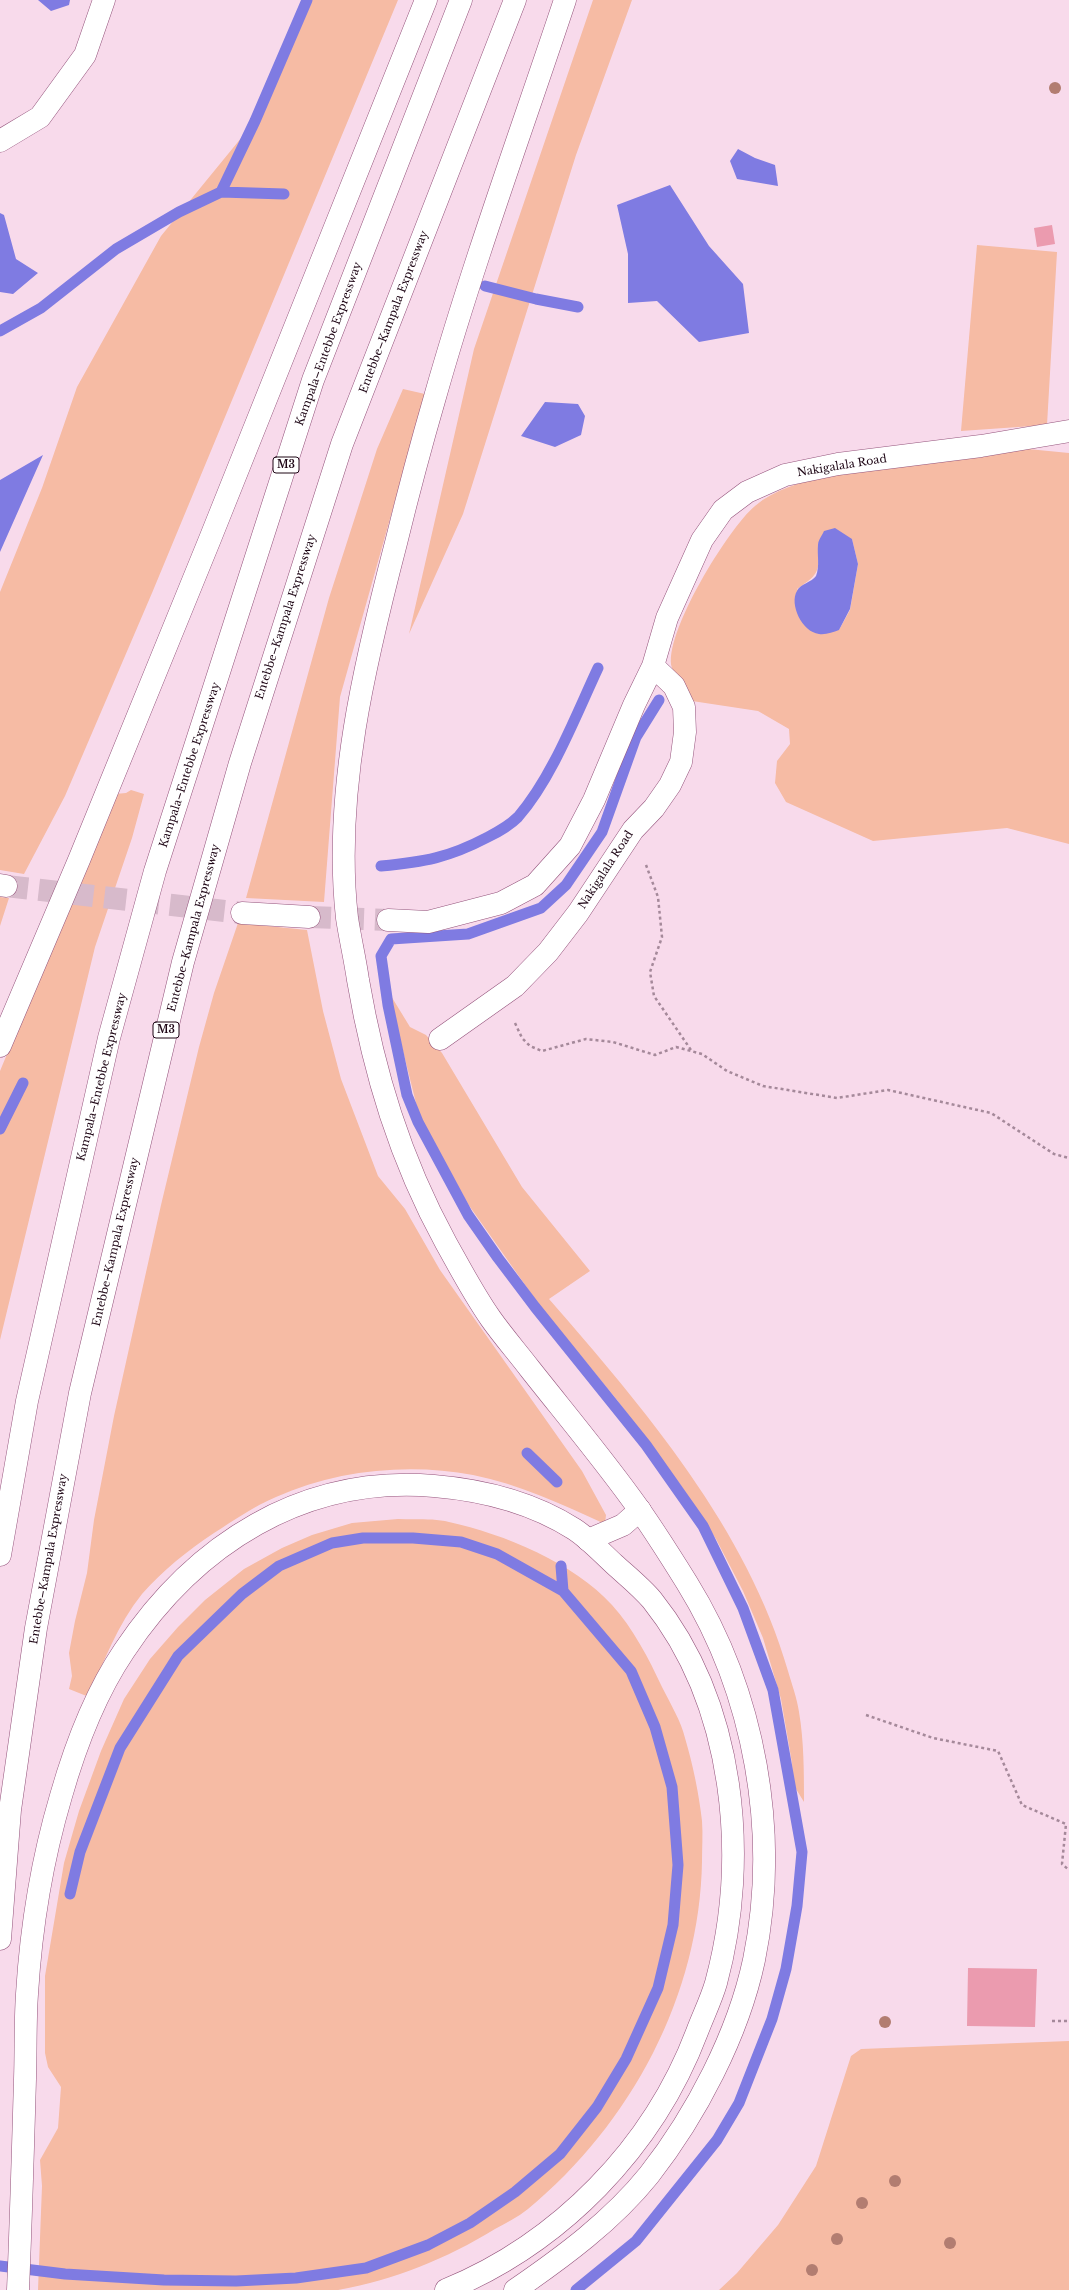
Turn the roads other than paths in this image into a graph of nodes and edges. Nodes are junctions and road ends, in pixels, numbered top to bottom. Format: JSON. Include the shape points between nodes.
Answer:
{"nodes":[{"id":1,"x":104,"y":0,"type":"edge"},
{"id":2,"x":426,"y":0,"type":"edge"},
{"id":3,"x":461,"y":0,"type":"edge"},
{"id":4,"x":516,"y":0,"type":"edge"},
{"id":5,"x":565,"y":0,"type":"edge"},
{"id":6,"x":0,"y":141,"type":"edge"},
{"id":7,"x":1069,"y":431,"type":"edge"},
{"id":8,"x":653,"y":666,"type":"junction"},
{"id":9,"x":242,"y":913,"type":"tunnel mouth"},
{"id":10,"x":309,"y":918,"type":"tunnel mouth"},
{"id":11,"x":388,"y":920,"type":"tunnel mouth"},
{"id":12,"x":440,"y":1039,"type":"dead end"},
{"id":13,"x":0,"y":1046,"type":"edge"},
{"id":14,"x":640,"y":1510,"type":"junction"},
{"id":15,"x":588,"y":1540,"type":"junction"},
{"id":16,"x":0,"y":1555,"type":"edge"},
{"id":17,"x":0,"y":1939,"type":"edge"},
{"id":18,"x":18,"y":2290,"type":"edge"},
{"id":19,"x":446,"y":2290,"type":"edge"},
{"id":20,"x":515,"y":2290,"type":"edge"}],
"edges":[{"from":1,"to":6,"type":"main road","via":[[85,55],[40,117]]},
{"from":2,"to":13,"type":"main road","via":[[204,553]]},
{"from":3,"to":16,"type":"main road","name":"Kampala–Entebbe Expressway","number":"M3","via":[[313,380],[155,871],[109,1038],[26,1400]]},
{"from":4,"to":17,"type":"main road","name":"Entebbe–Kampala Expressway","number":"M3","via":[[342,444],[240,763],[183,962],[78,1401],[36,1628],[10,1810]]},
{"from":5,"to":14,"type":"main road","via":[[435,396],[376,622],[359,696],[351,760],[345,860],[347,916],[369,1041],[382,1090],[401,1146],[443,1238],[490,1317]]},
{"from":7,"to":8,"type":"main road","name":"Nakigalala Road","via":[[981,446],[838,464],[785,475],[747,492],[723,510],[702,540],[667,618]]},
{"from":8,"to":11,"type":"main road","name":"Nakigalala Road","via":[[594,800],[570,846],[535,884],[501,904],[428,922]]},
{"from":8,"to":12,"type":"main road","name":"Nakigalala Road","via":[[674,686],[684,706],[685,732],[681,762],[670,785],[654,808],[632,830],[578,913],[548,952],[515,986]]},
{"from":9,"to":10,"type":"main road"},
{"from":14,"to":15,"type":"main road","via":[[622,1525]]},
{"from":14,"to":20,"type":"main road","via":[[690,1589],[721,1649],[744,1715],[757,1766],[763,1822],[760,1918],[753,1964],[736,2019],[714,2072],[683,2125],[647,2177],[599,2227],[552,2265]]},
{"from":15,"to":18,"type":"main road","via":[[578,1531],[544,1513],[467,1489],[418,1484],[382,1484],[345,1490],[263,1518],[224,1544],[190,1572],[140,1628],[121,1656],[81,1739],[61,1795],[46,1854],[27,1995]]},
{"from":15,"to":19,"type":"main road","via":[[648,1595],[670,1626],[696,1674],[708,1705],[723,1754],[729,1798],[733,1858],[729,1916],[715,1984],[692,2046],[664,2102],[620,2164],[583,2204],[538,2239],[481,2276]]}]}
